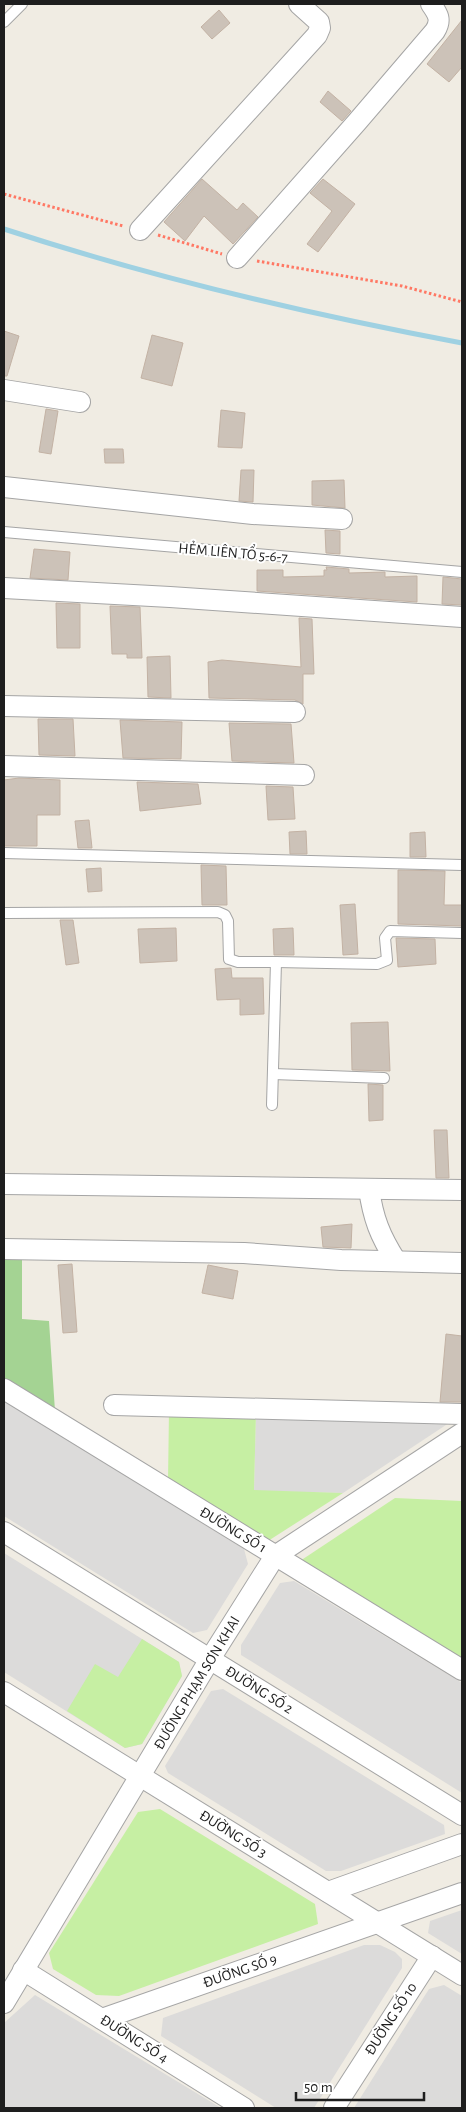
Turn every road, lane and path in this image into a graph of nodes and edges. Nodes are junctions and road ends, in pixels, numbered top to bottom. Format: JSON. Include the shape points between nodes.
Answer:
{"nodes":[{"id":1,"x":22,"y":4,"type":"edge"},
{"id":2,"x":299,"y":4,"type":"edge"},
{"id":3,"x":431,"y":4,"type":"edge"},
{"id":4,"x":4,"y":22,"type":"edge"},
{"id":5,"x":140,"y":230,"type":"dead end"},
{"id":6,"x":237,"y":258,"type":"dead end"},
{"id":7,"x":4,"y":390,"type":"edge"},
{"id":8,"x":80,"y":402,"type":"dead end"},
{"id":9,"x":4,"y":487,"type":"edge"},
{"id":10,"x":342,"y":519,"type":"dead end"},
{"id":11,"x":4,"y":532,"type":"edge"},
{"id":12,"x":462,"y":572,"type":"edge"},
{"id":13,"x":4,"y":588,"type":"edge"},
{"id":14,"x":462,"y":617,"type":"edge"},
{"id":15,"x":4,"y":706,"type":"edge"},
{"id":16,"x":295,"y":712,"type":"dead end"},
{"id":17,"x":4,"y":766,"type":"edge"},
{"id":18,"x":304,"y":775,"type":"dead end"},
{"id":19,"x":4,"y":852,"type":"edge"},
{"id":20,"x":462,"y":865,"type":"edge"},
{"id":21,"x":4,"y":913,"type":"edge"},
{"id":22,"x":462,"y":933,"type":"edge"},
{"id":23,"x":276,"y":962,"type":"junction"},
{"id":24,"x":273,"y":1074,"type":"junction"},
{"id":25,"x":384,"y":1078,"type":"dead end"},
{"id":26,"x":272,"y":1105,"type":"dead end"},
{"id":27,"x":4,"y":1184,"type":"edge"},
{"id":28,"x":369,"y":1189,"type":"junction"},
{"id":29,"x":462,"y":1190,"type":"edge"},
{"id":30,"x":4,"y":1249,"type":"edge"},
{"id":31,"x":396,"y":1261,"type":"junction"},
{"id":32,"x":462,"y":1263,"type":"edge"},
{"id":33,"x":4,"y":1389,"type":"edge"},
{"id":34,"x":114,"y":1406,"type":"dead end"},
{"id":35,"x":462,"y":1414,"type":"edge"},
{"id":36,"x":462,"y":1433,"type":"edge"},
{"id":37,"x":4,"y":1532,"type":"edge"},
{"id":38,"x":275,"y":1556,"type":"junction"},
{"id":39,"x":210,"y":1660,"type":"junction"},
{"id":40,"x":462,"y":1670,"type":"edge"},
{"id":41,"x":4,"y":1692,"type":"edge"},
{"id":42,"x":140,"y":1776,"type":"junction"},
{"id":43,"x":462,"y":1816,"type":"edge"},
{"id":44,"x":462,"y":1844,"type":"edge"},
{"id":45,"x":328,"y":1892,"type":"junction"},
{"id":46,"x":462,"y":1893,"type":"edge"},
{"id":47,"x":378,"y":1923,"type":"junction"},
{"id":48,"x":432,"y":1956,"type":"junction"},
{"id":49,"x":23,"y":1970,"type":"junction"},
{"id":50,"x":462,"y":1974,"type":"edge"},
{"id":51,"x":4,"y":2002,"type":"edge"},
{"id":52,"x":102,"y":2020,"type":"junction"},
{"id":53,"x":244,"y":2108,"type":"edge"},
{"id":54,"x":334,"y":2108,"type":"edge"}],
"edges":[{"from":1,"to":4,"type":"lane"},
{"from":2,"to":5,"type":"street","via":[[319,22],[317,34]]},
{"from":3,"to":6,"type":"street","via":[[440,20],[434,31]]},
{"from":7,"to":8,"type":"street"},
{"from":9,"to":10,"type":"street","via":[[253,514]]},
{"from":11,"to":12,"type":"lane","name":"HẺM LIÊN TỔ 5-6-7"},
{"from":13,"to":14,"type":"street"},
{"from":15,"to":16,"type":"street"},
{"from":17,"to":18,"type":"street"},
{"from":19,"to":20,"type":"lane"},
{"from":21,"to":23,"type":"lane","via":[[218,912],[228,921],[229,959]]},
{"from":22,"to":23,"type":"lane","via":[[390,931],[385,938],[387,960],[377,964]]},
{"from":23,"to":24,"type":"lane"},
{"from":24,"to":25,"type":"lane"},
{"from":24,"to":26,"type":"lane"},
{"from":27,"to":28,"type":"street"},
{"from":28,"to":29,"type":"street"},
{"from":28,"to":31,"type":"street","via":[[378,1229]]},
{"from":30,"to":31,"type":"street","via":[[244,1253]]},
{"from":31,"to":32,"type":"street"},
{"from":33,"to":38,"type":"street","name":"ĐƯỜNG SỐ 1"},
{"from":34,"to":35,"type":"street"},
{"from":36,"to":38,"type":"street","name":"ĐƯỜNG PHẠM SƠN KHAI"},
{"from":37,"to":39,"type":"street","name":"ĐƯỜNG SỐ 2"},
{"from":38,"to":39,"type":"street","name":"ĐƯỜNG PHẠM SƠN KHAI"},
{"from":38,"to":40,"type":"street","name":"ĐƯỜNG SỐ 1"},
{"from":39,"to":42,"type":"street","name":"ĐƯỜNG PHẠM SƠN KHAI"},
{"from":39,"to":43,"type":"street","name":"ĐƯỜNG SỐ 2"},
{"from":41,"to":42,"type":"street","name":"ĐƯỜNG SỐ 3"},
{"from":42,"to":45,"type":"street","name":"ĐƯỜNG SỐ 3"},
{"from":42,"to":49,"type":"street","name":"ĐƯỜNG PHẠM SƠN KHAI"},
{"from":44,"to":45,"type":"street"},
{"from":45,"to":47,"type":"street","name":"ĐƯỜNG SỐ 3"},
{"from":46,"to":47,"type":"street","name":"ĐƯỜNG SỐ 9"},
{"from":47,"to":48,"type":"street","name":"ĐƯỜNG SỐ 3"},
{"from":47,"to":52,"type":"street","name":"ĐƯỜNG SỐ 9"},
{"from":48,"to":50,"type":"street","name":"ĐƯỜNG SỐ 3"},
{"from":48,"to":54,"type":"street","name":"ĐƯỜNG SỐ 10"},
{"from":49,"to":51,"type":"street","name":"ĐƯỜNG PHẠM SƠN KHAI"},
{"from":49,"to":52,"type":"street","name":"ĐƯỜNG SỐ 4"},
{"from":52,"to":53,"type":"street","name":"ĐƯỜNG SỐ 4"}]}
